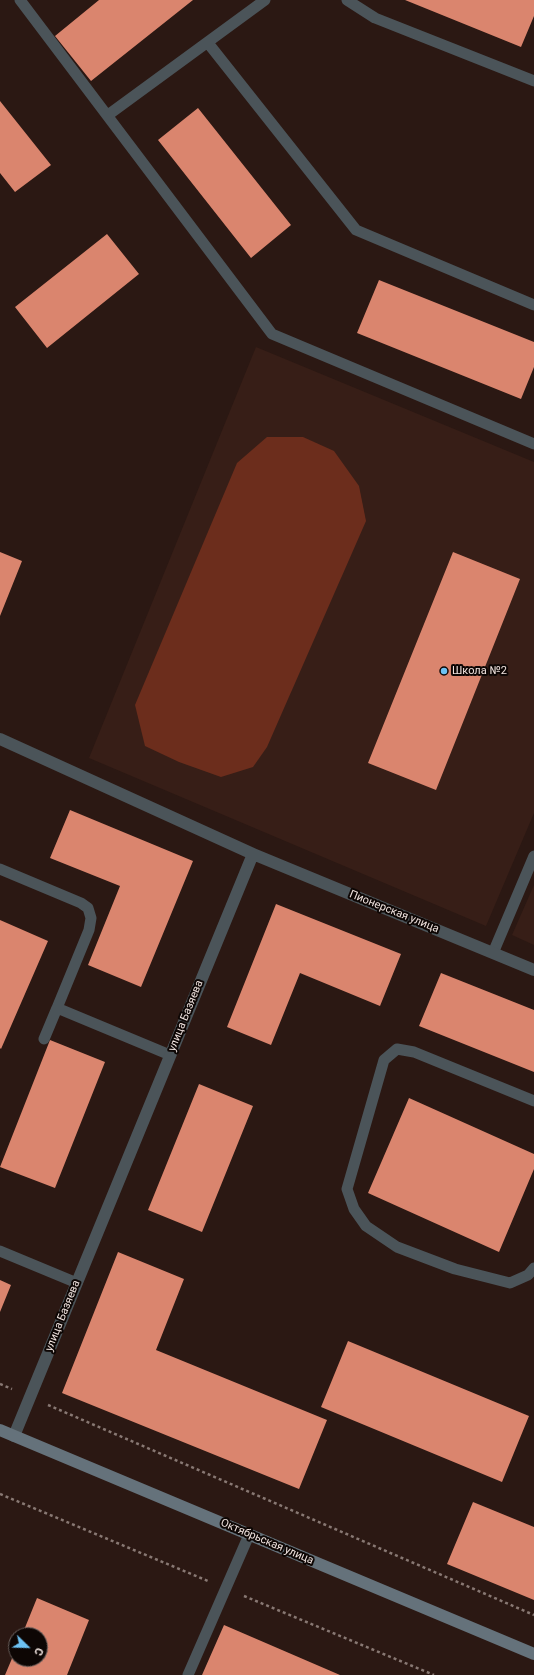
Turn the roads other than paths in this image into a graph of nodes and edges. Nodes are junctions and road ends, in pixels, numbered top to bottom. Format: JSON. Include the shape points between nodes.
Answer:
{"nodes":[{"id":1,"x":20,"y":0,"type":"edge"},
{"id":2,"x":265,"y":0,"type":"edge"},
{"id":3,"x":347,"y":0,"type":"edge"},
{"id":4,"x":208,"y":43,"type":"junction"},
{"id":5,"x":534,"y":81,"type":"edge"},
{"id":6,"x":108,"y":115,"type":"junction"},
{"id":7,"x":534,"y":304,"type":"edge"},
{"id":8,"x":534,"y":444,"type":"edge"},
{"id":9,"x":0,"y":739,"type":"edge"},
{"id":10,"x":253,"y":854,"type":"junction"},
{"id":11,"x":534,"y":856,"type":"edge"},
{"id":12,"x":0,"y":869,"type":"edge"},
{"id":13,"x":493,"y":953,"type":"junction"},
{"id":14,"x":534,"y":970,"type":"edge"},
{"id":15,"x":57,"y":1008,"type":"junction"},
{"id":16,"x":44,"y":1039,"type":"dead end"},
{"id":17,"x":170,"y":1055,"type":"junction"},
{"id":18,"x":534,"y":1101,"type":"edge"},
{"id":19,"x":0,"y":1250,"type":"edge"},
{"id":20,"x":534,"y":1268,"type":"edge"},
{"id":21,"x":77,"y":1283,"type":"junction"},
{"id":22,"x":0,"y":1430,"type":"edge"},
{"id":23,"x":14,"y":1436,"type":"junction"},
{"id":24,"x":249,"y":1534,"type":"junction"},
{"id":25,"x":534,"y":1654,"type":"edge"},
{"id":26,"x":188,"y":1675,"type":"edge"}],
"edges":[{"from":1,"to":6,"type":"lane"},
{"from":2,"to":4,"type":"lane"},
{"from":3,"to":5,"type":"lane","via":[[375,18]]},
{"from":4,"to":6,"type":"lane"},
{"from":4,"to":7,"type":"lane","via":[[356,230]]},
{"from":6,"to":8,"type":"lane","via":[[272,334]]},
{"from":9,"to":10,"type":"street"},
{"from":10,"to":13,"type":"street","name":"Пионерская улица"},
{"from":10,"to":17,"type":"street","name":"улица Базяева"},
{"from":11,"to":13,"type":"lane"},
{"from":12,"to":15,"type":"lane","via":[[88,908],[91,918],[89,930]]},
{"from":13,"to":14,"type":"street","name":"Пионерская улица"},
{"from":15,"to":16,"type":"lane"},
{"from":15,"to":17,"type":"lane"},
{"from":17,"to":21,"type":"street","name":"улица Базяева"},
{"from":18,"to":20,"type":"lane","via":[[414,1052],[397,1049],[384,1060],[347,1189],[354,1209],[366,1226],[397,1247],[455,1269],[510,1282],[528,1275]]},
{"from":19,"to":21,"type":"lane"},
{"from":21,"to":23,"type":"street","name":"улица Базяева"},
{"from":22,"to":23,"type":"street","name":"Октябрьская улица"},
{"from":23,"to":24,"type":"street","name":"Октябрьская улица"},
{"from":24,"to":25,"type":"street","name":"Октябрьская улица"},
{"from":24,"to":26,"type":"lane"}]}
